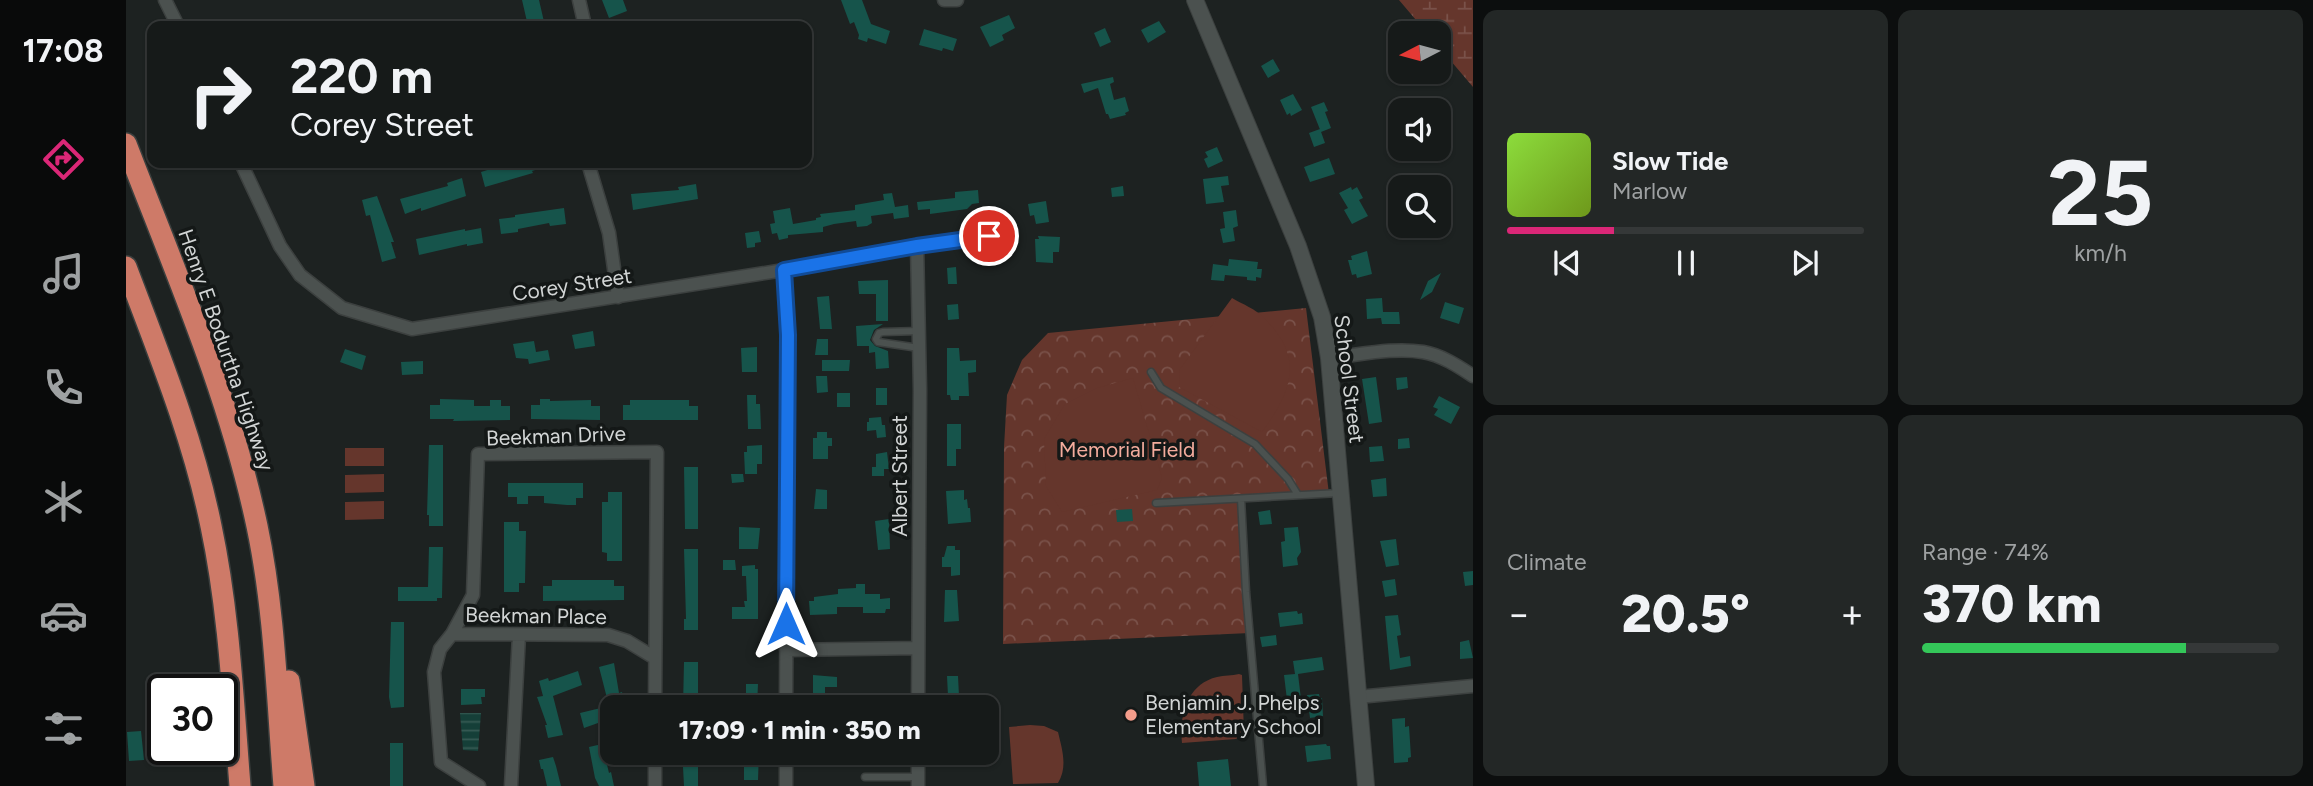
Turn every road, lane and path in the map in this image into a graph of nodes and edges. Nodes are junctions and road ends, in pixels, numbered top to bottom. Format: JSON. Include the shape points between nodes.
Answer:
{"nodes":[{"id":1,"x":165,"y":0,"type":"edge"},
{"id":2,"x":579,"y":0,"type":"edge"},
{"id":3,"x":944,"y":0,"type":"edge"},
{"id":4,"x":957,"y":0,"type":"edge"},
{"id":5,"x":1195,"y":0,"type":"edge"},
{"id":6,"x":175,"y":21,"type":"edge"},
{"id":7,"x":584,"y":21,"type":"edge"},
{"id":8,"x":126,"y":144,"type":"edge"},
{"id":9,"x":243,"y":168,"type":"edge"},
{"id":10,"x":589,"y":168,"type":"edge"},
{"id":11,"x":989,"y":236,"type":"dead end"},
{"id":12,"x":917,"y":246,"type":"junction"},
{"id":13,"x":126,"y":267,"type":"edge"},
{"id":14,"x":784,"y":270,"type":"junction"},
{"id":15,"x":618,"y":297,"type":"junction"},
{"id":16,"x":919,"y":331,"type":"junction"},
{"id":17,"x":919,"y":348,"type":"junction"},
{"id":18,"x":1329,"y":358,"type":"junction"},
{"id":19,"x":1151,"y":372,"type":"dead end"},
{"id":20,"x":1473,"y":376,"type":"edge"},
{"id":21,"x":1341,"y":493,"type":"junction"},
{"id":22,"x":1298,"y":495,"type":"junction"},
{"id":23,"x":1241,"y":499,"type":"junction"},
{"id":24,"x":1157,"y":503,"type":"dead end"},
{"id":25,"x":257,"y":527,"type":"junction"},
{"id":26,"x":452,"y":635,"type":"junction"},
{"id":27,"x":519,"y":635,"type":"junction"},
{"id":28,"x":918,"y":648,"type":"junction"},
{"id":29,"x":786,"y":650,"type":"junction"},
{"id":30,"x":655,"y":658,"type":"junction"},
{"id":31,"x":231,"y":674,"type":"edge"},
{"id":32,"x":1473,"y":686,"type":"edge"},
{"id":33,"x":655,"y":695,"type":"edge"},
{"id":34,"x":786,"y":695,"type":"edge"},
{"id":35,"x":918,"y":695,"type":"edge"},
{"id":36,"x":1358,"y":697,"type":"junction"},
{"id":37,"x":238,"y":761,"type":"edge"},
{"id":38,"x":234,"y":765,"type":"edge"},
{"id":39,"x":655,"y":765,"type":"edge"},
{"id":40,"x":786,"y":765,"type":"edge"},
{"id":41,"x":865,"y":777,"type":"dead end"},
{"id":42,"x":918,"y":781,"type":"edge"},
{"id":43,"x":234,"y":786,"type":"edge"},
{"id":44,"x":240,"y":786,"type":"edge"},
{"id":45,"x":284,"y":786,"type":"edge"},
{"id":46,"x":304,"y":786,"type":"edge"},
{"id":47,"x":479,"y":786,"type":"edge"},
{"id":48,"x":511,"y":786,"type":"edge"},
{"id":49,"x":655,"y":786,"type":"edge"},
{"id":50,"x":786,"y":786,"type":"edge"},
{"id":51,"x":1264,"y":786,"type":"edge"},
{"id":52,"x":1366,"y":786,"type":"edge"}],
"edges":[{"from":1,"to":6,"type":"street"},
{"from":2,"to":7,"type":"street"},
{"from":3,"to":4,"type":"street"},
{"from":5,"to":18,"type":"street","name":"School Street","via":[[1298,246],[1322,317]]},
{"from":8,"to":25,"type":"highway","name":"Henry E Bodurtha Highway","via":[[227,412]]},
{"from":9,"to":15,"type":"street","name":"Corey Street","via":[[280,246],[300,275],[342,308],[412,330]]},
{"from":10,"to":15,"type":"street","via":[[609,233]]},
{"from":11,"to":12,"type":"street","name":"Corey Street"},
{"from":12,"to":14,"type":"street","name":"Corey Street"},
{"from":12,"to":16,"type":"street","name":"Albert Street"},
{"from":13,"to":31,"type":"highway","via":[[174,395],[204,496],[224,601]]},
{"from":14,"to":15,"type":"street","name":"Corey Street"},
{"from":14,"to":29,"type":"street","via":[[788,335]]},
{"from":16,"to":17,"type":"street","name":"Albert Street"},
{"from":16,"to":17,"type":"lane","via":[[883,332],[876,340]]},
{"from":17,"to":28,"type":"street","name":"Albert Street"},
{"from":18,"to":20,"type":"street","via":[[1424,352]]},
{"from":18,"to":21,"type":"street","name":"School Street"},
{"from":19,"to":22,"type":"lane","via":[[1161,388],[1255,444]]},
{"from":21,"to":22,"type":"lane"},
{"from":21,"to":36,"type":"street","name":"School Street"},
{"from":22,"to":23,"type":"lane"},
{"from":23,"to":24,"type":"lane"},
{"from":23,"to":51,"type":"lane"},
{"from":25,"to":45,"type":"highway","name":"Henry E Bodurtha Highway","via":[[271,624]]},
{"from":25,"to":46,"type":"highway","via":[[278,612]]},
{"from":26,"to":27,"type":"street","name":"Beekman Place"},
{"from":26,"to":30,"type":"street","name":"Beekman Drive","via":[[473,595],[478,454],[657,452]]},
{"from":26,"to":47,"type":"street","name":"Beekman Drive","via":[[440,649],[434,672],[441,762]]},
{"from":27,"to":30,"type":"street","name":"Beekman Place","via":[[608,635]]},
{"from":27,"to":48,"type":"street"},
{"from":28,"to":29,"type":"street"},
{"from":28,"to":35,"type":"street","name":"Albert Street"},
{"from":29,"to":34,"type":"street"},
{"from":30,"to":33,"type":"street","name":"Beekman Drive"},
{"from":32,"to":36,"type":"street"},
{"from":36,"to":52,"type":"street","name":"School Street"},
{"from":37,"to":44,"type":"highway"},
{"from":38,"to":43,"type":"highway"},
{"from":39,"to":49,"type":"street"},
{"from":40,"to":50,"type":"street"},
{"from":41,"to":42,"type":"lane"}]}
